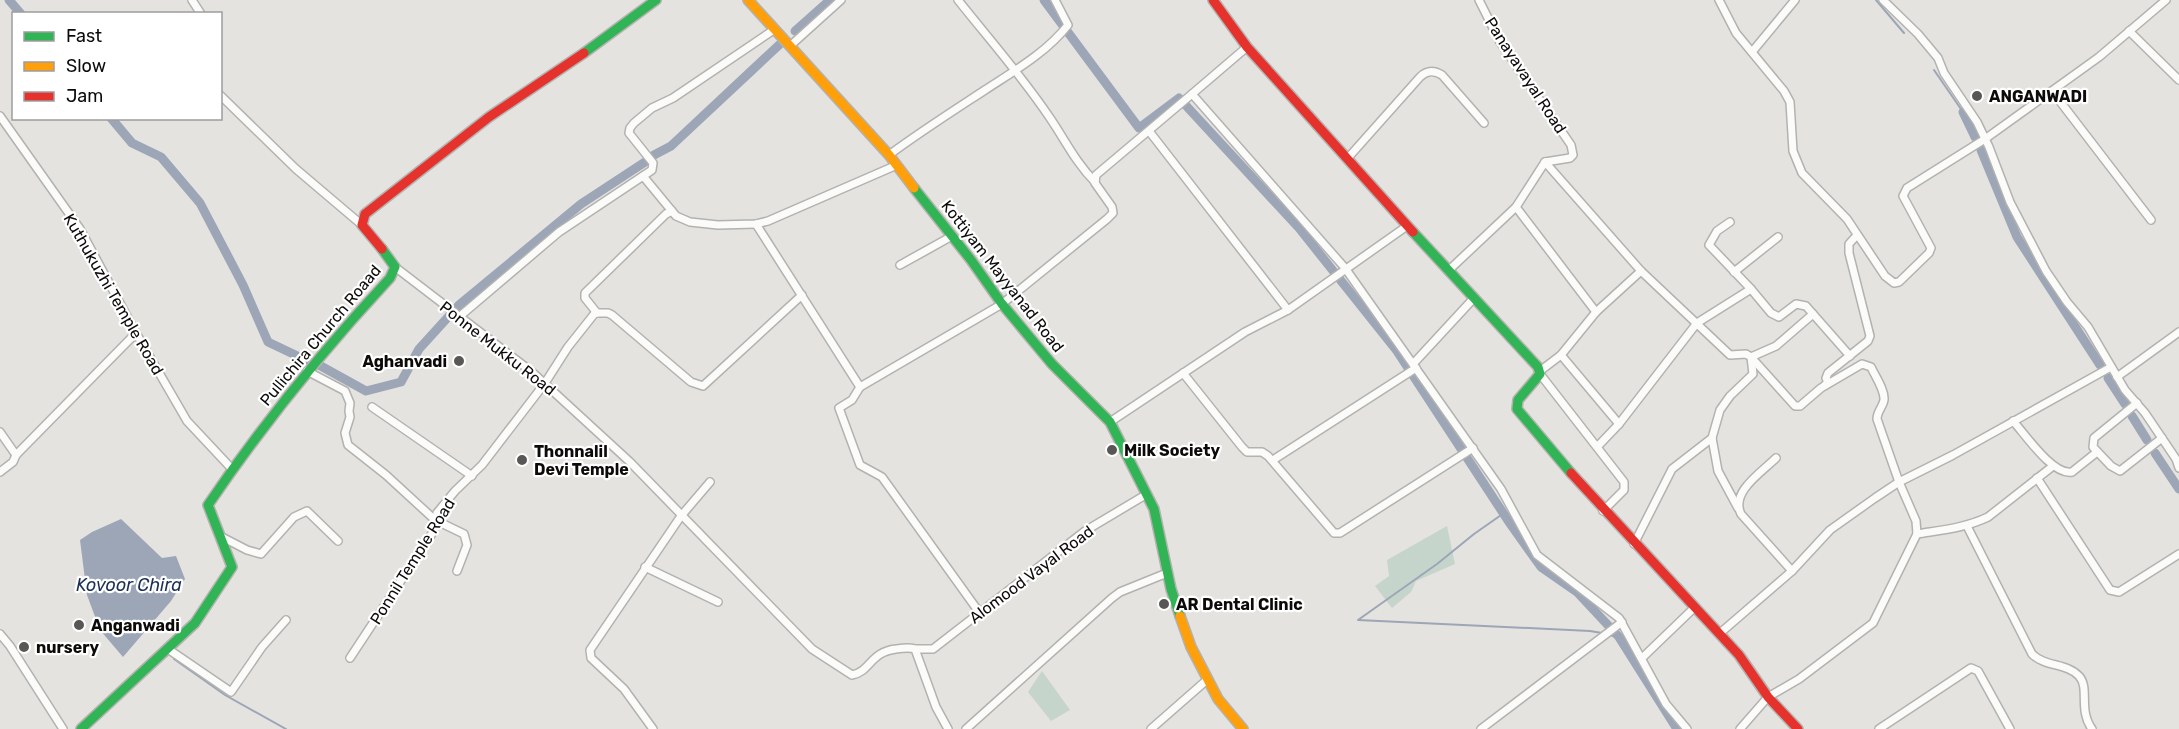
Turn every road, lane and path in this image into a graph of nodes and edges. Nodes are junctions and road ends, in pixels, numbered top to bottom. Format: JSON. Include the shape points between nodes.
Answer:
{"nodes":[{"id":1,"x":656,"y":0,"type":"edge"},
{"id":2,"x":747,"y":0,"type":"edge"},
{"id":3,"x":841,"y":0,"type":"edge"},
{"id":4,"x":958,"y":0,"type":"edge"},
{"id":5,"x":1055,"y":0,"type":"edge"},
{"id":6,"x":1213,"y":0,"type":"edge"},
{"id":7,"x":1479,"y":0,"type":"edge"},
{"id":8,"x":1719,"y":0,"type":"edge"},
{"id":9,"x":1795,"y":0,"type":"edge"},
{"id":10,"x":1883,"y":0,"type":"edge"},
{"id":11,"x":2166,"y":0,"type":"edge"},
{"id":12,"x":775,"y":29,"type":"junction"},
{"id":13,"x":2129,"y":31,"type":"junction"},
{"id":14,"x":790,"y":46,"type":"junction"},
{"id":15,"x":1247,"y":47,"type":"junction"},
{"id":16,"x":1752,"y":52,"type":"junction"},
{"id":17,"x":1016,"y":72,"type":"junction"},
{"id":18,"x":2179,"y":80,"type":"edge"},
{"id":19,"x":2052,"y":91,"type":"junction"},
{"id":20,"x":1192,"y":94,"type":"junction"},
{"id":21,"x":222,"y":97,"type":"edge"},
{"id":22,"x":0,"y":116,"type":"edge"},
{"id":23,"x":1484,"y":123,"type":"dead end"},
{"id":24,"x":1149,"y":130,"type":"junction"},
{"id":25,"x":1985,"y":139,"type":"junction"},
{"id":26,"x":889,"y":155,"type":"junction"},
{"id":27,"x":1347,"y":159,"type":"junction"},
{"id":28,"x":1545,"y":162,"type":"junction"},
{"id":29,"x":897,"y":165,"type":"junction"},
{"id":30,"x":643,"y":176,"type":"junction"},
{"id":31,"x":1095,"y":183,"type":"junction"},
{"id":32,"x":1516,"y":207,"type":"junction"},
{"id":33,"x":672,"y":211,"type":"junction"},
{"id":34,"x":2151,"y":220,"type":"dead end"},
{"id":35,"x":1730,"y":222,"type":"dead end"},
{"id":36,"x":756,"y":224,"type":"junction"},
{"id":37,"x":362,"y":225,"type":"junction"},
{"id":38,"x":1407,"y":226,"type":"junction"},
{"id":39,"x":1857,"y":235,"type":"junction"},
{"id":40,"x":952,"y":236,"type":"junction"},
{"id":41,"x":1778,"y":237,"type":"dead end"},
{"id":42,"x":900,"y":265,"type":"dead end"},
{"id":43,"x":395,"y":267,"type":"junction"},
{"id":44,"x":1345,"y":268,"type":"junction"},
{"id":45,"x":1449,"y":271,"type":"junction"},
{"id":46,"x":1641,"y":271,"type":"junction"},
{"id":47,"x":1734,"y":272,"type":"junction"},
{"id":48,"x":1751,"y":289,"type":"junction"},
{"id":49,"x":802,"y":295,"type":"junction"},
{"id":50,"x":1474,"y":298,"type":"junction"},
{"id":51,"x":1002,"y":304,"type":"junction"},
{"id":52,"x":1288,"y":310,"type":"junction"},
{"id":53,"x":1596,"y":312,"type":"junction"},
{"id":54,"x":596,"y":313,"type":"junction"},
{"id":55,"x":1813,"y":314,"type":"junction"},
{"id":56,"x":459,"y":317,"type":"junction"},
{"id":57,"x":1697,"y":323,"type":"junction"},
{"id":58,"x":136,"y":333,"type":"junction"},
{"id":59,"x":2179,"y":333,"type":"edge"},
{"id":60,"x":1561,"y":355,"type":"junction"},
{"id":61,"x":1850,"y":356,"type":"junction"},
{"id":62,"x":1751,"y":357,"type":"junction"},
{"id":63,"x":1415,"y":366,"type":"junction"},
{"id":64,"x":2111,"y":367,"type":"junction"},
{"id":65,"x":307,"y":371,"type":"junction"},
{"id":66,"x":1183,"y":373,"type":"junction"},
{"id":67,"x":1540,"y":373,"type":"junction"},
{"id":68,"x":2117,"y":377,"type":"junction"},
{"id":69,"x":545,"y":384,"type":"junction"},
{"id":70,"x":860,"y":387,"type":"junction"},
{"id":71,"x":1821,"y":388,"type":"junction"},
{"id":72,"x":2137,"y":403,"type":"junction"},
{"id":73,"x":372,"y":407,"type":"dead end"},
{"id":74,"x":2013,"y":421,"type":"junction"},
{"id":75,"x":1110,"y":422,"type":"junction"},
{"id":76,"x":1619,"y":424,"type":"junction"},
{"id":77,"x":0,"y":432,"type":"edge"},
{"id":78,"x":1712,"y":438,"type":"junction"},
{"id":79,"x":2162,"y":438,"type":"junction"},
{"id":80,"x":1598,"y":446,"type":"junction"},
{"id":81,"x":1473,"y":448,"type":"junction"},
{"id":82,"x":2097,"y":452,"type":"junction"},
{"id":83,"x":16,"y":454,"type":"junction"},
{"id":84,"x":1776,"y":459,"type":"dead end"},
{"id":85,"x":1273,"y":460,"type":"junction"},
{"id":86,"x":2053,"y":466,"type":"junction"},
{"id":87,"x":2179,"y":468,"type":"edge"},
{"id":88,"x":232,"y":469,"type":"junction"},
{"id":89,"x":0,"y":472,"type":"edge"},
{"id":90,"x":472,"y":477,"type":"junction"},
{"id":91,"x":2037,"y":478,"type":"junction"},
{"id":92,"x":710,"y":482,"type":"dead end"},
{"id":93,"x":1899,"y":482,"type":"junction"},
{"id":94,"x":1147,"y":494,"type":"junction"},
{"id":95,"x":1738,"y":508,"type":"junction"},
{"id":96,"x":1603,"y":511,"type":"junction"},
{"id":97,"x":681,"y":516,"type":"junction"},
{"id":98,"x":435,"y":520,"type":"junction"},
{"id":99,"x":1966,"y":526,"type":"junction"},
{"id":100,"x":1917,"y":534,"type":"junction"},
{"id":101,"x":220,"y":536,"type":"junction"},
{"id":102,"x":338,"y":541,"type":"dead end"},
{"id":103,"x":1634,"y":544,"type":"junction"},
{"id":104,"x":2179,"y":554,"type":"edge"},
{"id":105,"x":645,"y":567,"type":"junction"},
{"id":106,"x":457,"y":571,"type":"dead end"},
{"id":107,"x":1792,"y":571,"type":"junction"},
{"id":108,"x":1167,"y":573,"type":"junction"},
{"id":109,"x":718,"y":602,"type":"dead end"},
{"id":110,"x":1694,"y":608,"type":"junction"},
{"id":111,"x":979,"y":612,"type":"junction"},
{"id":112,"x":286,"y":620,"type":"dead end"},
{"id":113,"x":1622,"y":622,"type":"junction"},
{"id":114,"x":0,"y":634,"type":"edge"},
{"id":115,"x":1719,"y":634,"type":"junction"},
{"id":116,"x":168,"y":649,"type":"junction"},
{"id":117,"x":915,"y":650,"type":"junction"},
{"id":118,"x":350,"y":658,"type":"dead end"},
{"id":119,"x":1642,"y":658,"type":"junction"},
{"id":120,"x":1208,"y":679,"type":"junction"},
{"id":121,"x":1768,"y":697,"type":"junction"},
{"id":122,"x":63,"y":729,"type":"edge"},
{"id":123,"x":81,"y":729,"type":"edge"},
{"id":124,"x":653,"y":729,"type":"edge"},
{"id":125,"x":948,"y":729,"type":"edge"},
{"id":126,"x":966,"y":729,"type":"edge"},
{"id":127,"x":1151,"y":729,"type":"edge"},
{"id":128,"x":1243,"y":729,"type":"edge"},
{"id":129,"x":1480,"y":729,"type":"edge"},
{"id":130,"x":1687,"y":729,"type":"edge"},
{"id":131,"x":1740,"y":729,"type":"edge"},
{"id":132,"x":1798,"y":729,"type":"edge"},
{"id":133,"x":1879,"y":729,"type":"edge"},
{"id":134,"x":2010,"y":729,"type":"edge"},
{"id":135,"x":2092,"y":729,"type":"edge"}],
"edges":[{"from":1,"to":37,"type":"main road","via":[[489,117],[365,214]]},
{"from":2,"to":12,"type":"main road","name":"Kottiyam Mayyanad Road"},
{"from":3,"to":14,"type":"street"},
{"from":4,"to":17,"type":"street"},
{"from":5,"to":17,"type":"street","via":[[1068,25]]},
{"from":6,"to":15,"type":"main road"},
{"from":7,"to":28,"type":"street","name":"Panayavayal Road","via":[[1500,42],[1571,145],[1570,158]]},
{"from":8,"to":16,"type":"street","via":[[1736,33]]},
{"from":9,"to":16,"type":"street"},
{"from":10,"to":25,"type":"street","via":[[1938,58]]},
{"from":11,"to":13,"type":"street"},
{"from":12,"to":14,"type":"main road","name":"Kottiyam Mayyanad Road"},
{"from":12,"to":30,"type":"street","via":[[634,123],[629,133],[654,167]]},
{"from":13,"to":18,"type":"street"},
{"from":13,"to":19,"type":"street"},
{"from":14,"to":26,"type":"main road","name":"Kottiyam Mayyanad Road"},
{"from":15,"to":20,"type":"street"},
{"from":15,"to":27,"type":"main road"},
{"from":16,"to":39,"type":"street","via":[[1790,102],[1793,151],[1802,173],[1847,219]]},
{"from":17,"to":26,"type":"street"},
{"from":17,"to":31,"type":"street","via":[[1050,117],[1082,170]]},
{"from":19,"to":25,"type":"street"},
{"from":19,"to":34,"type":"street"},
{"from":20,"to":24,"type":"street"},
{"from":20,"to":44,"type":"street"},
{"from":21,"to":37,"type":"street","via":[[296,169]]},
{"from":22,"to":58,"type":"street","name":"Kuthukuzhi Temple Road","via":[[80,229]]},
{"from":23,"to":27,"type":"street","via":[[1442,75],[1430,71],[1420,77]]},
{"from":24,"to":31,"type":"street","via":[[1102,169]]},
{"from":24,"to":52,"type":"street"},
{"from":25,"to":39,"type":"street","via":[[1903,192],[1931,249],[1899,282],[1888,280]]},
{"from":25,"to":64,"type":"street","via":[[2010,202],[2046,271],[2088,327]]},
{"from":26,"to":29,"type":"main road","name":"Kottiyam Mayyanad Road"},
{"from":27,"to":38,"type":"main road"},
{"from":28,"to":32,"type":"street"},
{"from":28,"to":46,"type":"street"},
{"from":29,"to":36,"type":"street"},
{"from":29,"to":40,"type":"main road","name":"Kottiyam Mayyanad Road"},
{"from":30,"to":33,"type":"street"},
{"from":30,"to":56,"type":"street","via":[[559,232]]},
{"from":31,"to":51,"type":"street","via":[[1112,207],[1111,216]]},
{"from":32,"to":45,"type":"street"},
{"from":32,"to":53,"type":"street"},
{"from":33,"to":36,"type":"street","via":[[690,222]]},
{"from":33,"to":54,"type":"street","via":[[585,293]]},
{"from":35,"to":47,"type":"street","via":[[1717,231],[1709,244]]},
{"from":36,"to":49,"type":"street"},
{"from":37,"to":43,"type":"main road","name":"Pullichira Church Roaad"},
{"from":38,"to":44,"type":"street"},
{"from":38,"to":45,"type":"main road"},
{"from":39,"to":61,"type":"street","via":[[1849,243],[1849,253],[1870,336]]},
{"from":40,"to":42,"type":"street"},
{"from":40,"to":51,"type":"main road","name":"Kottiyam Mayyanad Road"},
{"from":41,"to":47,"type":"street"},
{"from":43,"to":56,"type":"street","name":"Ponne Mukku Road"},
{"from":43,"to":65,"type":"main road","name":"Pullichira Church Roaad","via":[[390,278]]},
{"from":44,"to":52,"type":"street"},
{"from":44,"to":63,"type":"street"},
{"from":45,"to":50,"type":"main road"},
{"from":46,"to":53,"type":"street"},
{"from":46,"to":57,"type":"street"},
{"from":47,"to":48,"type":"street"},
{"from":48,"to":55,"type":"street","via":[[1775,316],[1784,315],[1797,304]]},
{"from":48,"to":57,"type":"street"},
{"from":49,"to":54,"type":"street","via":[[703,386],[691,382],[612,315]]},
{"from":49,"to":70,"type":"street"},
{"from":50,"to":63,"type":"street"},
{"from":50,"to":67,"type":"main road"},
{"from":51,"to":70,"type":"street"},
{"from":51,"to":75,"type":"main road","name":"Kottiyam Mayyanad Road","via":[[1052,364]]},
{"from":52,"to":66,"type":"street","via":[[1245,332]]},
{"from":53,"to":60,"type":"street"},
{"from":54,"to":69,"type":"street","name":"Ponnil Temple Road"},
{"from":55,"to":61,"type":"street"},
{"from":55,"to":62,"type":"street","via":[[1776,346]]},
{"from":56,"to":69,"type":"street","name":"Ponne Mukku Road"},
{"from":57,"to":62,"type":"street","via":[[1730,355]]},
{"from":57,"to":76,"type":"street"},
{"from":58,"to":83,"type":"street"},
{"from":58,"to":88,"type":"street","name":"Kuthukuzhi Temple Road","via":[[187,421]]},
{"from":59,"to":68,"type":"street"},
{"from":60,"to":67,"type":"street"},
{"from":60,"to":76,"type":"street"},
{"from":61,"to":71,"type":"street","via":[[1828,373],[1828,383]]},
{"from":62,"to":71,"type":"street","via":[[1795,406]]},
{"from":62,"to":78,"type":"street","via":[[1753,374],[1720,410]]},
{"from":63,"to":81,"type":"street"},
{"from":63,"to":85,"type":"street"},
{"from":64,"to":68,"type":"street"},
{"from":64,"to":74,"type":"street"},
{"from":65,"to":88,"type":"main road","name":"Pullichira Church Roaad"},
{"from":65,"to":98,"type":"street","via":[[350,397],[345,433],[348,445]]},
{"from":66,"to":75,"type":"street"},
{"from":66,"to":85,"type":"street","via":[[1247,452],[1262,452]]},
{"from":67,"to":80,"type":"street"},
{"from":67,"to":96,"type":"main road","via":[[1518,400],[1517,409]]},
{"from":68,"to":72,"type":"street"},
{"from":69,"to":90,"type":"street","name":"Ponnil Temple Road"},
{"from":69,"to":97,"type":"street","name":"Ponne Mukku Road","via":[[630,462]]},
{"from":70,"to":111,"type":"street","via":[[852,400],[840,408],[860,465],[882,477]]},
{"from":71,"to":93,"type":"street","via":[[1858,365],[1871,367],[1883,395],[1877,419]]},
{"from":72,"to":79,"type":"street"},
{"from":72,"to":82,"type":"street","via":[[2094,438],[2092,443]]},
{"from":73,"to":90,"type":"street"},
{"from":74,"to":86,"type":"street"},
{"from":74,"to":93,"type":"street"},
{"from":75,"to":94,"type":"main road","name":"Kottiyam Mayyanad Road"},
{"from":76,"to":80,"type":"street"},
{"from":77,"to":83,"type":"street"},
{"from":78,"to":95,"type":"street","via":[[1719,471]]},
{"from":78,"to":103,"type":"street","via":[[1672,469]]},
{"from":79,"to":82,"type":"street","via":[[2120,471]]},
{"from":79,"to":87,"type":"street"},
{"from":80,"to":96,"type":"street","via":[[1625,485]]},
{"from":81,"to":85,"type":"street","via":[[1340,533],[1329,529]]},
{"from":81,"to":113,"type":"street","via":[[1537,555]]},
{"from":82,"to":86,"type":"street","via":[[2072,472]]},
{"from":83,"to":89,"type":"street","via":[[13,462]]},
{"from":84,"to":95,"type":"street","via":[[1739,496]]},
{"from":86,"to":91,"type":"street"},
{"from":88,"to":101,"type":"main road","name":"Pullichira Church Roaad","via":[[208,505]]},
{"from":90,"to":98,"type":"street","name":"Ponnil Temple Road","via":[[455,491]]},
{"from":91,"to":99,"type":"street","via":[[1988,517]]},
{"from":91,"to":104,"type":"street","via":[[2115,593]]},
{"from":92,"to":97,"type":"street"},
{"from":93,"to":100,"type":"street","via":[[1916,521]]},
{"from":93,"to":107,"type":"street","via":[[1830,530]]},
{"from":94,"to":108,"type":"main road","name":"Kottiyam Mayyanad Road","via":[[1154,509]]},
{"from":94,"to":111,"type":"street","name":"Alomood Vayal Road","via":[[1085,531]]},
{"from":95,"to":107,"type":"street"},
{"from":96,"to":103,"type":"main road"},
{"from":97,"to":105,"type":"street"},
{"from":97,"to":117,"type":"street","name":"Ponne Mukku Road","via":[[812,649],[845,672],[858,674],[879,653]]},
{"from":98,"to":106,"type":"street","via":[[464,534],[467,545]]},
{"from":98,"to":118,"type":"street","name":"Ponnil Temple Road","via":[[433,532]]},
{"from":99,"to":100,"type":"street"},
{"from":99,"to":135,"type":"street","via":[[2032,654],[2080,677],[2084,714]]},
{"from":100,"to":121,"type":"street","via":[[1873,623],[1799,679]]},
{"from":101,"to":102,"type":"street","via":[[261,554],[294,517],[307,511]]},
{"from":101,"to":116,"type":"main road","name":"Pullichira Church Roaad","via":[[232,567],[195,623]]},
{"from":103,"to":110,"type":"main road"},
{"from":105,"to":109,"type":"street"},
{"from":105,"to":124,"type":"street","via":[[590,650],[591,658],[624,689]]},
{"from":107,"to":115,"type":"street"},
{"from":108,"to":120,"type":"main road","name":"Kottiyam Mayyanad Road","via":[[1182,624]]},
{"from":108,"to":126,"type":"street","via":[[1112,598]]},
{"from":110,"to":115,"type":"main road"},
{"from":110,"to":119,"type":"street"},
{"from":111,"to":117,"type":"street","name":"Alomood Vayal Road","via":[[933,649]]},
{"from":112,"to":116,"type":"street","via":[[231,692]]},
{"from":113,"to":119,"type":"street"},
{"from":113,"to":129,"type":"street"},
{"from":114,"to":122,"type":"street"},
{"from":115,"to":121,"type":"main road"},
{"from":116,"to":123,"type":"main road","name":"Pullichira Church Roaad"},
{"from":117,"to":125,"type":"street"},
{"from":119,"to":130,"type":"street","via":[[1666,704]]},
{"from":120,"to":127,"type":"street"},
{"from":120,"to":128,"type":"main road","name":"Kottiyam Mayyanad Road","via":[[1218,699]]},
{"from":121,"to":131,"type":"street"},
{"from":121,"to":132,"type":"main road"},
{"from":133,"to":134,"type":"street","via":[[1971,668],[1978,671]]}]}
